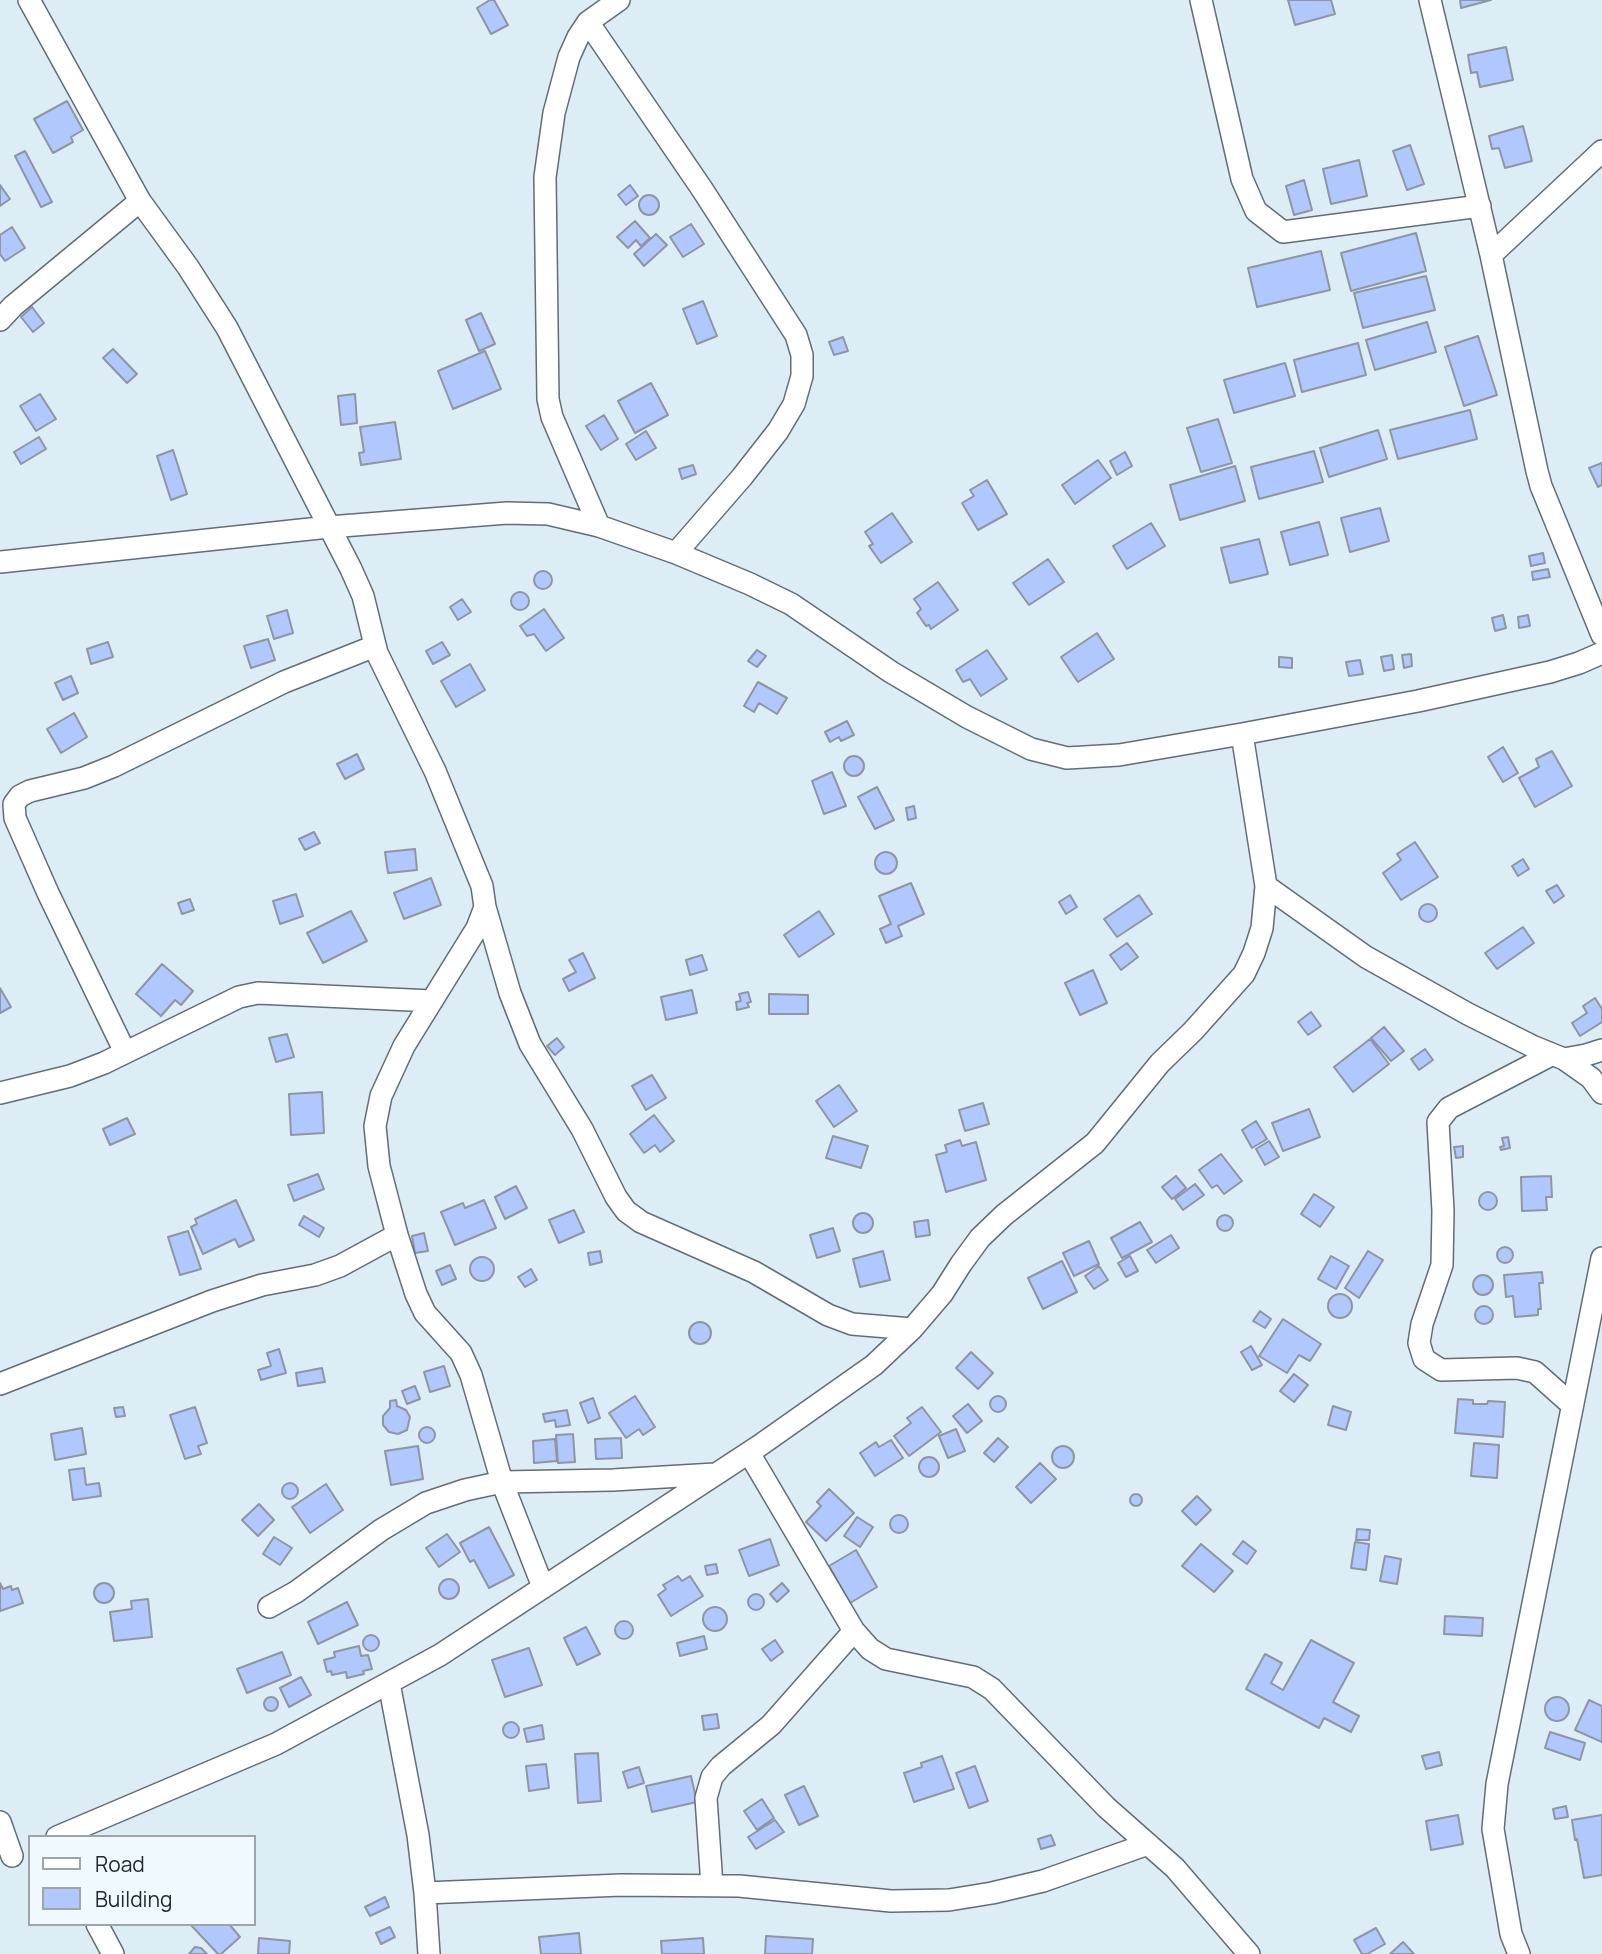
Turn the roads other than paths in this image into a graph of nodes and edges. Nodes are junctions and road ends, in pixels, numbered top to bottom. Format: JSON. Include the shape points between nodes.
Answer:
{"nodes":[{"id":1,"x":29,"y":0,"type":"edge"},
{"id":2,"x":1201,"y":0,"type":"edge"},
{"id":3,"x":1430,"y":0,"type":"edge"},
{"id":4,"x":618,"y":1,"type":"edge"},
{"id":5,"x":588,"y":22,"type":"junction"},
{"id":6,"x":1602,"y":151,"type":"edge"},
{"id":7,"x":140,"y":201,"type":"junction"},
{"id":8,"x":1479,"y":205,"type":"junction"},
{"id":9,"x":1492,"y":255,"type":"junction"},
{"id":10,"x":0,"y":320,"type":"edge"},
{"id":11,"x":600,"y":526,"type":"junction"},
{"id":12,"x":329,"y":527,"type":"junction"},
{"id":13,"x":676,"y":553,"type":"junction"},
{"id":14,"x":0,"y":562,"type":"edge"},
{"id":15,"x":1602,"y":635,"type":"edge"},
{"id":16,"x":375,"y":646,"type":"junction"},
{"id":17,"x":1602,"y":653,"type":"edge"},
{"id":18,"x":1242,"y":734,"type":"junction"},
{"id":19,"x":1266,"y":886,"type":"junction"},
{"id":20,"x":485,"y":907,"type":"junction"},
{"id":21,"x":432,"y":1000,"type":"junction"},
{"id":22,"x":1602,"y":1050,"type":"edge"},
{"id":23,"x":125,"y":1052,"type":"junction"},
{"id":24,"x":1558,"y":1057,"type":"junction"},
{"id":25,"x":0,"y":1093,"type":"edge"},
{"id":26,"x":1602,"y":1093,"type":"edge"},
{"id":27,"x":397,"y":1235,"type":"junction"},
{"id":28,"x":1602,"y":1258,"type":"edge"},
{"id":29,"x":912,"y":1329,"type":"junction"},
{"id":30,"x":0,"y":1384,"type":"edge"},
{"id":31,"x":1572,"y":1405,"type":"junction"},
{"id":32,"x":749,"y":1453,"type":"junction"},
{"id":33,"x":717,"y":1474,"type":"junction"},
{"id":34,"x":502,"y":1482,"type":"junction"},
{"id":35,"x":543,"y":1587,"type":"junction"},
{"id":36,"x":269,"y":1607,"type":"dead end"},
{"id":37,"x":854,"y":1631,"type":"junction"},
{"id":38,"x":389,"y":1683,"type":"junction"},
{"id":39,"x":0,"y":1822,"type":"edge"},
{"id":40,"x":62,"y":1835,"type":"edge"},
{"id":41,"x":1148,"y":1844,"type":"junction"},
{"id":42,"x":14,"y":1855,"type":"edge"},
{"id":43,"x":712,"y":1886,"type":"junction"},
{"id":44,"x":425,"y":1893,"type":"junction"},
{"id":45,"x":98,"y":1926,"type":"edge"},
{"id":46,"x":113,"y":1954,"type":"edge"},
{"id":47,"x":429,"y":1954,"type":"edge"},
{"id":48,"x":1249,"y":1954,"type":"edge"},
{"id":49,"x":1519,"y":1954,"type":"edge"}],
"edges":[{"from":1,"to":7,"type":"street"},
{"from":2,"to":8,"type":"street","via":[[1242,179],[1256,211],[1283,232]]},
{"from":3,"to":8,"type":"street"},
{"from":4,"to":5,"type":"street"},
{"from":5,"to":11,"type":"street","via":[[569,57],[554,113],[545,177],[545,290],[552,417]]},
{"from":5,"to":13,"type":"street","via":[[796,335],[802,355],[794,404],[778,431]]},
{"from":6,"to":9,"type":"street"},
{"from":7,"to":10,"type":"street"},
{"from":7,"to":12,"type":"street","via":[[227,328]]},
{"from":8,"to":9,"type":"street"},
{"from":9,"to":15,"type":"street","via":[[1536,471]]},
{"from":11,"to":12,"type":"street","via":[[548,514],[507,513]]},
{"from":11,"to":13,"type":"street"},
{"from":12,"to":14,"type":"street"},
{"from":12,"to":16,"type":"street","via":[[363,596]]},
{"from":13,"to":18,"type":"street","via":[[791,604],[934,698],[1031,749],[1067,758],[1119,755]]},
{"from":16,"to":20,"type":"street","via":[[435,771],[482,886]]},
{"from":16,"to":23,"type":"street","via":[[284,682],[114,766],[30,791],[14,804],[15,818],[48,893]]},
{"from":17,"to":18,"type":"street","via":[[1536,675]]},
{"from":18,"to":19,"type":"street"},
{"from":19,"to":24,"type":"street","via":[[1366,957]]},
{"from":19,"to":29,"type":"street","via":[[1262,928],[1244,974],[1160,1063],[1096,1143],[980,1238]]},
{"from":20,"to":21,"type":"street"},
{"from":20,"to":29,"type":"street","via":[[530,1044],[626,1211],[754,1272],[828,1315],[852,1324]]},
{"from":21,"to":23,"type":"street","via":[[257,993]]},
{"from":21,"to":27,"type":"street","via":[[381,1096],[376,1126],[379,1166]]},
{"from":22,"to":24,"type":"street"},
{"from":23,"to":25,"type":"street","via":[[70,1076]]},
{"from":24,"to":26,"type":"street","via":[[1591,1078]]},
{"from":24,"to":31,"type":"street","via":[[1449,1108],[1438,1122],[1442,1265],[1419,1343],[1424,1359],[1441,1370],[1517,1368],[1535,1372]]},
{"from":27,"to":30,"type":"street","via":[[340,1266],[212,1301]]},
{"from":27,"to":34,"type":"street","via":[[425,1313],[461,1353],[471,1375]]},
{"from":28,"to":31,"type":"street"},
{"from":29,"to":32,"type":"street","via":[[874,1365]]},
{"from":31,"to":49,"type":"street","via":[[1497,1784],[1493,1829],[1511,1934]]},
{"from":32,"to":33,"type":"street"},
{"from":32,"to":37,"type":"street"},
{"from":33,"to":34,"type":"street"},
{"from":33,"to":35,"type":"street"},
{"from":34,"to":35,"type":"street"},
{"from":34,"to":36,"type":"street","via":[[426,1503]]},
{"from":35,"to":38,"type":"street"},
{"from":37,"to":41,"type":"street","via":[[886,1659],[972,1676],[992,1689]]},
{"from":37,"to":43,"type":"street","via":[[771,1725],[712,1777],[706,1798]]},
{"from":38,"to":40,"type":"street","via":[[276,1744]]},
{"from":38,"to":44,"type":"street"},
{"from":39,"to":42,"type":"street"},
{"from":41,"to":43,"type":"street","via":[[1043,1881],[949,1900],[891,1901]]},
{"from":41,"to":48,"type":"street","via":[[1175,1868]]},
{"from":43,"to":44,"type":"street"},
{"from":44,"to":47,"type":"street"},
{"from":45,"to":46,"type":"street"}]}
